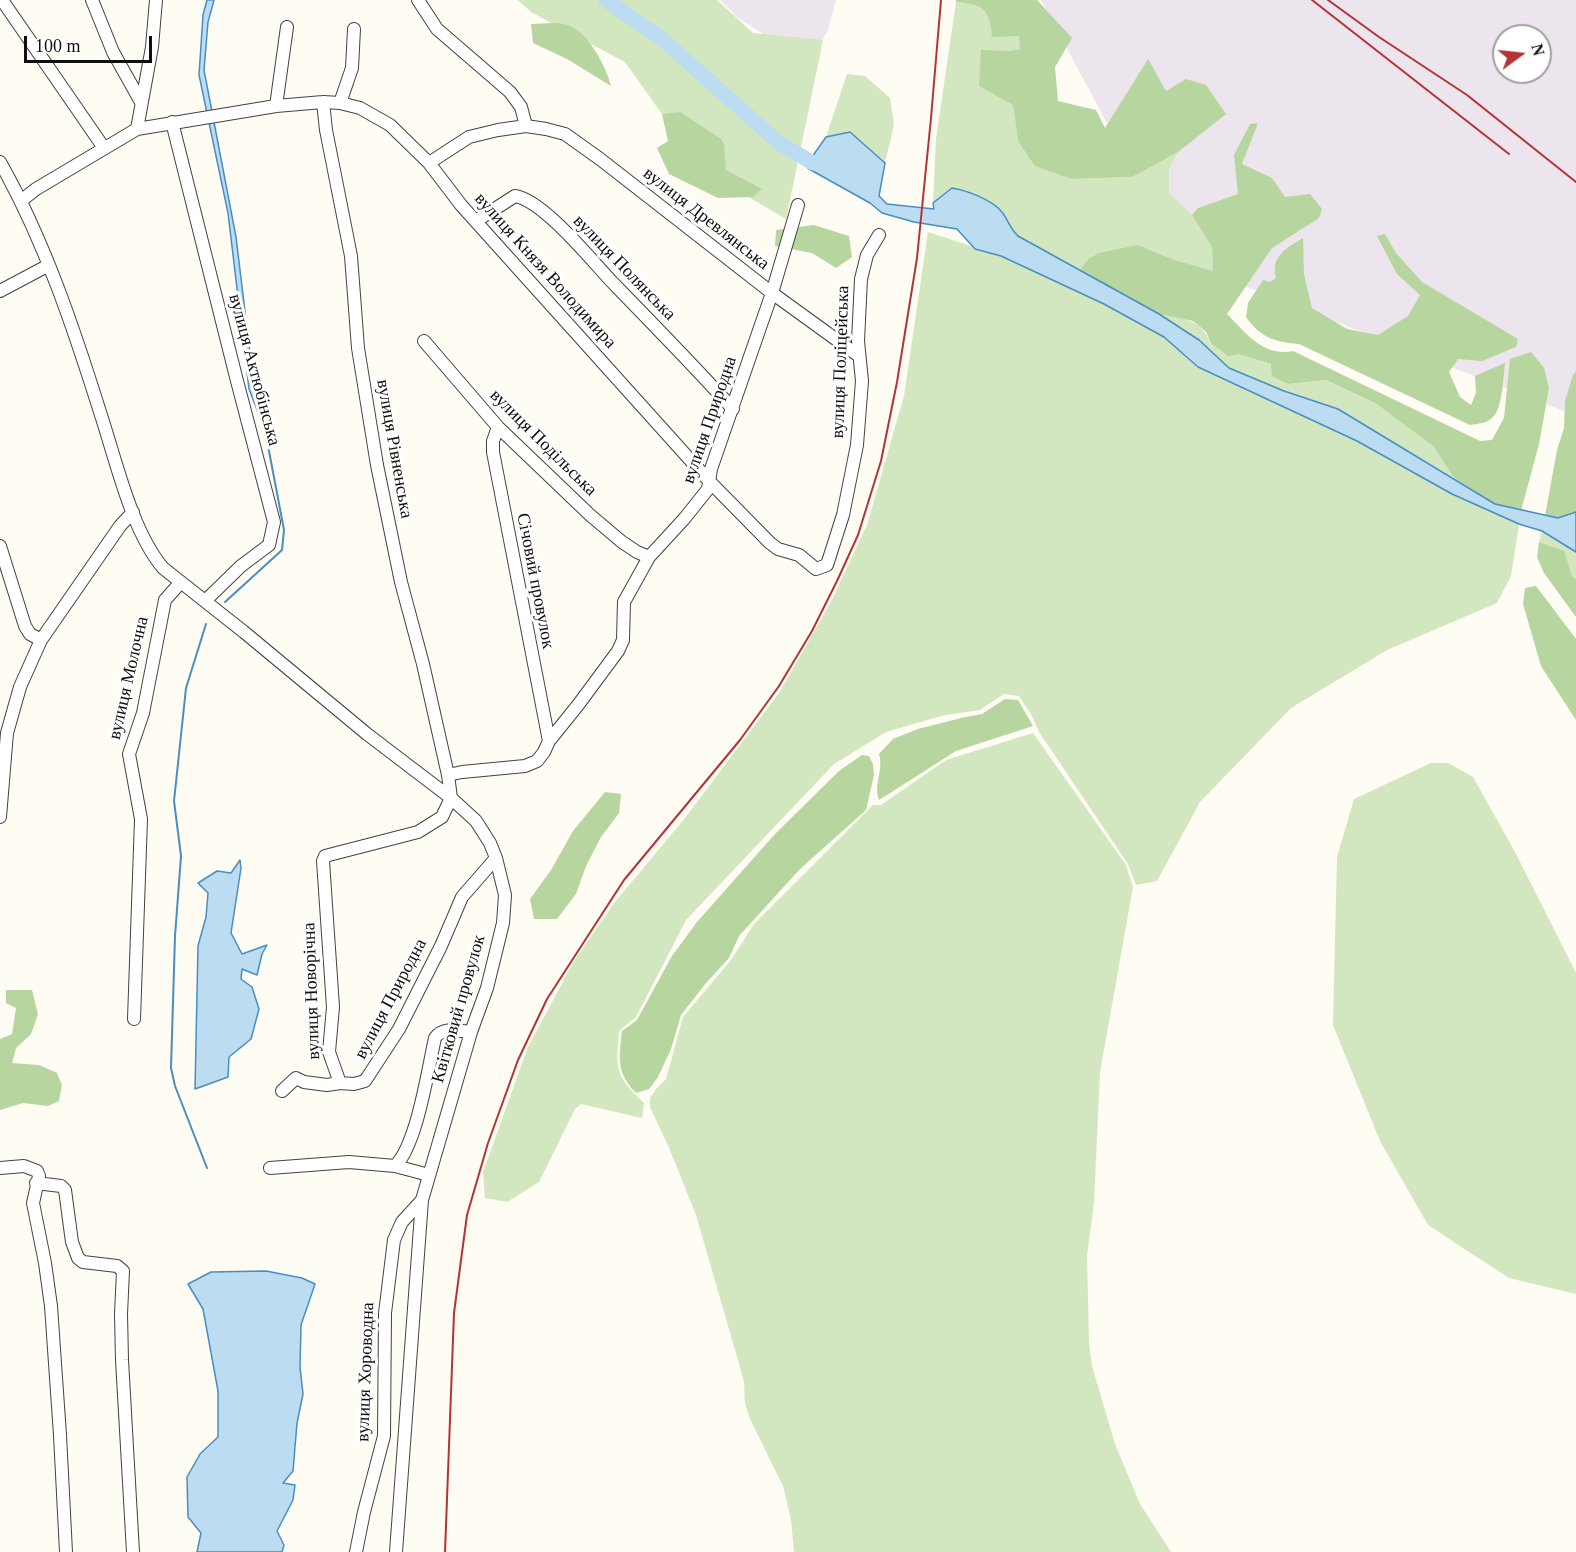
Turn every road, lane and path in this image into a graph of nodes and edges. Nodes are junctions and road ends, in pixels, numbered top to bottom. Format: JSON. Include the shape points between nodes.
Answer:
{"nodes":[{"id":1,"x":2,"y":0,"type":"edge"},
{"id":2,"x":92,"y":0,"type":"edge"},
{"id":3,"x":156,"y":0,"type":"edge"},
{"id":4,"x":418,"y":0,"type":"edge"},
{"id":5,"x":287,"y":27,"type":"dead end"},
{"id":6,"x":354,"y":29,"type":"dead end"},
{"id":7,"x":141,"y":102,"type":"junction"},
{"id":8,"x":323,"y":102,"type":"junction"},
{"id":9,"x":340,"y":103,"type":"junction"},
{"id":10,"x":276,"y":106,"type":"junction"},
{"id":11,"x":172,"y":122,"type":"junction"},
{"id":12,"x":526,"y":126,"type":"junction"},
{"id":13,"x":137,"y":129,"type":"junction"},
{"id":14,"x":104,"y":148,"type":"junction"},
{"id":15,"x":0,"y":162,"type":"edge"},
{"id":16,"x":429,"y":163,"type":"junction"},
{"id":17,"x":22,"y":200,"type":"junction"},
{"id":18,"x":798,"y":204,"type":"dead end"},
{"id":19,"x":476,"y":221,"type":"junction"},
{"id":20,"x":879,"y":235,"type":"dead end"},
{"id":21,"x":49,"y":265,"type":"junction"},
{"id":22,"x":0,"y":291,"type":"edge"},
{"id":23,"x":772,"y":293,"type":"junction"},
{"id":24,"x":424,"y":341,"type":"dead end"},
{"id":25,"x":859,"y":356,"type":"junction"},
{"id":26,"x":733,"y":409,"type":"junction"},
{"id":27,"x":498,"y":427,"type":"junction"},
{"id":28,"x":710,"y":482,"type":"junction"},
{"id":29,"x":133,"y":512,"type":"junction"},
{"id":30,"x":0,"y":546,"type":"edge"},
{"id":31,"x":799,"y":555,"type":"joint"},
{"id":32,"x":649,"y":557,"type":"junction"},
{"id":33,"x":181,"y":582,"type":"junction"},
{"id":34,"x":205,"y":601,"type":"junction"},
{"id":35,"x":41,"y":640,"type":"junction"},
{"id":36,"x":549,"y":741,"type":"junction"},
{"id":37,"x":448,"y":775,"type":"junction"},
{"id":38,"x":451,"y":798,"type":"junction"},
{"id":39,"x":0,"y":817,"type":"edge"},
{"id":40,"x":496,"y":858,"type":"junction"},
{"id":41,"x":134,"y":1019,"type":"dead end"},
{"id":42,"x":471,"y":1032,"type":"junction"},
{"id":43,"x":340,"y":1083,"type":"junction"},
{"id":44,"x":282,"y":1091,"type":"dead end"},
{"id":45,"x":395,"y":1166,"type":"junction"},
{"id":46,"x":0,"y":1168,"type":"edge"},
{"id":47,"x":270,"y":1168,"type":"dead end"},
{"id":48,"x":429,"y":1175,"type":"junction"},
{"id":49,"x":36,"y":1183,"type":"junction"},
{"id":50,"x":422,"y":1200,"type":"junction"},
{"id":51,"x":66,"y":1552,"type":"edge"},
{"id":52,"x":133,"y":1552,"type":"edge"},
{"id":53,"x":356,"y":1552,"type":"edge"},
{"id":54,"x":396,"y":1552,"type":"edge"}],
"edges":[{"from":1,"to":14,"type":"street"},
{"from":2,"to":7,"type":"street","via":[[113,52]]},
{"from":3,"to":7,"type":"street"},
{"from":4,"to":12,"type":"street","via":[[437,28],[510,92],[522,107]]},
{"from":5,"to":10,"type":"street"},
{"from":6,"to":9,"type":"street","via":[[352,68]]},
{"from":7,"to":13,"type":"street"},
{"from":8,"to":9,"type":"street","name":"вулиця Князя Володимира"},
{"from":8,"to":10,"type":"street","name":"вулиця Князя Володимира"},
{"from":8,"to":37,"type":"street","name":"вулиця Рівненська","via":[[351,256],[358,348],[377,465]]},
{"from":9,"to":16,"type":"street","name":"вулиця Князя Володимира","via":[[360,108],[390,125]]},
{"from":10,"to":11,"type":"street","name":"вулиця Князя Володимира"},
{"from":11,"to":13,"type":"street"},
{"from":11,"to":34,"type":"street","name":"вулиця Актюбінська","via":[[274,522],[269,544]]},
{"from":12,"to":16,"type":"street","name":"вулиця Древлянська","via":[[470,137]]},
{"from":12,"to":23,"type":"street","name":"вулиця Древлянська","via":[[565,134]]},
{"from":13,"to":14,"type":"street"},
{"from":14,"to":17,"type":"street"},
{"from":15,"to":17,"type":"street"},
{"from":16,"to":19,"type":"street","name":"вулиця Князя Володимира"},
{"from":17,"to":21,"type":"street"},
{"from":18,"to":23,"type":"street","name":"вулиця Природна"},
{"from":19,"to":26,"type":"street","name":"вулиця Полянська","via":[[515,196],[524,197],[553,220]]},
{"from":19,"to":28,"type":"street","name":"вулиця Князя Володимира"},
{"from":20,"to":25,"type":"street","name":"вулиця Поліцейська","via":[[867,255],[861,279]]},
{"from":21,"to":22,"type":"street"},
{"from":21,"to":29,"type":"street"},
{"from":23,"to":25,"type":"street","name":"вулиця Древлянська"},
{"from":23,"to":26,"type":"street","name":"вулиця Природна"},
{"from":24,"to":27,"type":"street","name":"вулиця Подільська"},
{"from":25,"to":31,"type":"street","name":"вулиця Поліцейська","via":[[862,381],[857,445],[838,530],[827,565],[816,569]]},
{"from":26,"to":28,"type":"street","name":"вулиця Природна"},
{"from":27,"to":32,"type":"street","name":"вулиця Подільська","via":[[590,515],[622,542]]},
{"from":27,"to":36,"type":"street","name":"Січовий провулок","via":[[493,452]]},
{"from":28,"to":31,"type":"street","name":"вулиця Князя Володимира","via":[[770,543]]},
{"from":28,"to":32,"type":"street","name":"вулиця Природна","via":[[691,512]]},
{"from":29,"to":33,"type":"street","via":[[154,558]]},
{"from":29,"to":35,"type":"street"},
{"from":30,"to":35,"type":"street","via":[[25,626]]},
{"from":32,"to":36,"type":"street","name":"вулиця Природна","via":[[624,602],[623,640],[618,651]]},
{"from":33,"to":34,"type":"street","name":"Квітковий провулок"},
{"from":33,"to":41,"type":"street","name":"вулиця Молочна","via":[[165,600],[142,713],[129,754],[141,819]]},
{"from":34,"to":38,"type":"street","name":"Квітковий провулок"},
{"from":35,"to":39,"type":"street","via":[[7,733]]},
{"from":36,"to":37,"type":"street","name":"вулиця Природна","via":[[537,761],[525,766]]},
{"from":37,"to":38,"type":"street","name":"вулиця Рівненська"},
{"from":38,"to":40,"type":"street","name":"Квітковий провулок","via":[[476,821]]},
{"from":38,"to":43,"type":"street","name":"вулиця Новорічна","via":[[442,817],[418,832],[325,856],[323,861],[333,1007],[329,1052]]},
{"from":40,"to":42,"type":"street","name":"Квітковий провулок","via":[[505,895],[503,923]]},
{"from":40,"to":43,"type":"street","name":"вулиця Природна","via":[[462,897],[404,1019],[372,1073],[365,1081]]},
{"from":42,"to":45,"type":"street","via":[[444,1030],[435,1038],[406,1151]]},
{"from":42,"to":48,"type":"street","name":"Квітковий провулок"},
{"from":43,"to":44,"type":"street","name":"вулиця Природна","via":[[315,1084],[296,1078]]},
{"from":45,"to":47,"type":"street","via":[[349,1162]]},
{"from":45,"to":48,"type":"street"},
{"from":46,"to":49,"type":"street","via":[[31,1167],[39,1176]]},
{"from":48,"to":50,"type":"street","name":"Квітковий провулок"},
{"from":49,"to":51,"type":"street","via":[[33,1203],[51,1306]]},
{"from":49,"to":52,"type":"street","via":[[65,1190],[78,1258],[117,1266],[123,1271],[122,1360]]},
{"from":50,"to":53,"type":"street","name":"вулиця Хороводна","via":[[402,1222],[394,1240],[385,1313],[384,1436]]},
{"from":50,"to":54,"type":"street","name":"Квітковий провулок"}]}
